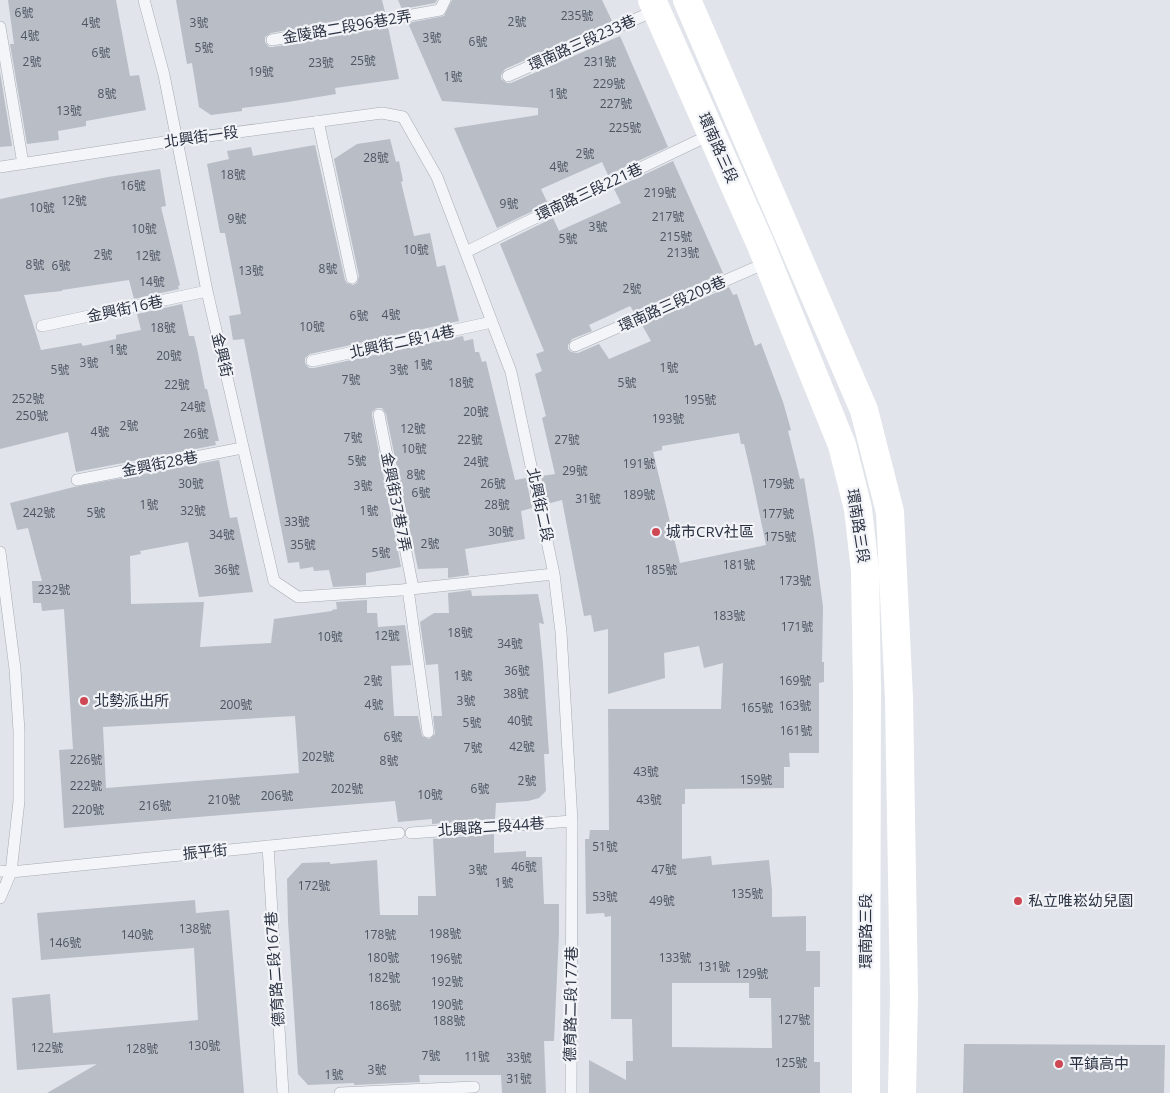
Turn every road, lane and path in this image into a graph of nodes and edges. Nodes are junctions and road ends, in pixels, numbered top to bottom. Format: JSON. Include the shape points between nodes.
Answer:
{"nodes":[{"id":1,"x":144,"y":0,"type":"edge"},
{"id":2,"x":446,"y":0,"type":"edge"},
{"id":3,"x":687,"y":0,"type":"edge"},
{"id":4,"x":654,"y":5,"type":"edge"},
{"id":5,"x":0,"y":27,"type":"edge"},
{"id":6,"x":272,"y":40,"type":"dead end"},
{"id":7,"x":508,"y":76,"type":"dead end"},
{"id":8,"x":403,"y":117,"type":"joint"},
{"id":9,"x":318,"y":121,"type":"junction"},
{"id":10,"x":712,"y":134,"type":"junction"},
{"id":11,"x":178,"y":140,"type":"junction"},
{"id":12,"x":23,"y":164,"type":"junction"},
{"id":13,"x":0,"y":167,"type":"edge"},
{"id":14,"x":466,"y":252,"type":"junction"},
{"id":15,"x":768,"y":262,"type":"junction"},
{"id":16,"x":352,"y":278,"type":"dead end"},
{"id":17,"x":208,"y":291,"type":"junction"},
{"id":18,"x":492,"y":322,"type":"junction"},
{"id":19,"x":42,"y":326,"type":"dead end"},
{"id":20,"x":575,"y":346,"type":"dead end"},
{"id":21,"x":312,"y":361,"type":"dead end"},
{"id":22,"x":379,"y":415,"type":"dead end"},
{"id":23,"x":242,"y":448,"type":"junction"},
{"id":24,"x":77,"y":480,"type":"dead end"},
{"id":25,"x":0,"y":552,"type":"edge"},
{"id":26,"x":554,"y":574,"type":"junction"},
{"id":27,"x":407,"y":589,"type":"junction"},
{"id":28,"x":428,"y":732,"type":"dead end"},
{"id":29,"x":572,"y":821,"type":"junction"},
{"id":30,"x":405,"y":833,"type":"joint"},
{"id":31,"x":268,"y":846,"type":"junction"},
{"id":32,"x":6,"y":872,"type":"edge"},
{"id":33,"x":0,"y":898,"type":"edge"},
{"id":34,"x":572,"y":916,"type":"joint"},
{"id":35,"x":474,"y":1087,"type":"dead end"},
{"id":36,"x":283,"y":1093,"type":"edge"},
{"id":37,"x":340,"y":1093,"type":"edge"},
{"id":38,"x":571,"y":1093,"type":"edge"},
{"id":39,"x":866,"y":1093,"type":"edge"},
{"id":40,"x":902,"y":1093,"type":"edge"}],
"edges":[{"from":1,"to":11,"type":"lane","name":"金興街"},
{"from":2,"to":6,"type":"lane","name":"金陵路二段96巷2弄","via":[[440,10]]},
{"from":3,"to":40,"type":"main road","name":"環南路三段","via":[[864,410],[890,512],[899,708],[904,996]]},
{"from":4,"to":7,"type":"lane","name":"環南路三段233巷"},
{"from":4,"to":10,"type":"main road","name":"環南路三段"},
{"from":5,"to":12,"type":"lane"},
{"from":8,"to":9,"type":"lane","name":"北興街一段","via":[[382,113]]},
{"from":8,"to":14,"type":"lane","name":"北興街二段","via":[[437,177]]},
{"from":9,"to":11,"type":"lane","name":"北興街一段"},
{"from":9,"to":16,"type":"lane"},
{"from":10,"to":14,"type":"lane","name":"環南路三段221巷"},
{"from":10,"to":15,"type":"main road","name":"環南路三段"},
{"from":11,"to":12,"type":"lane","name":"北興街一段"},
{"from":11,"to":17,"type":"lane","name":"金興街"},
{"from":12,"to":13,"type":"lane","name":"北興街一段"},
{"from":14,"to":18,"type":"lane","name":"北興街二段"},
{"from":15,"to":20,"type":"lane","name":"環南路三段209巷"},
{"from":15,"to":39,"type":"main road","name":"環南路三段","via":[[842,445],[858,509],[865,571],[867,689]]},
{"from":17,"to":19,"type":"lane","name":"金興街16巷"},
{"from":17,"to":23,"type":"lane","name":"金興街"},
{"from":18,"to":21,"type":"lane","name":"北興街二段14巷"},
{"from":18,"to":26,"type":"lane","name":"北興街二段","via":[[511,372]]},
{"from":22,"to":27,"type":"lane","name":"金興街37巷7弄"},
{"from":23,"to":24,"type":"lane","name":"金興街28巷"},
{"from":23,"to":27,"type":"lane","name":"金興街","via":[[274,581],[298,597]]},
{"from":25,"to":32,"type":"lane","via":[[15,669],[19,731],[19,801]]},
{"from":26,"to":27,"type":"lane","name":"金興街"},
{"from":26,"to":29,"type":"lane","name":"北興街二段","via":[[561,632]]},
{"from":27,"to":28,"type":"lane","name":"金興街37巷7弄"},
{"from":29,"to":30,"type":"lane","name":"北興路二段44巷"},
{"from":29,"to":34,"type":"lane","name":"北興街二段"},
{"from":30,"to":31,"type":"lane","name":"振平街"},
{"from":31,"to":32,"type":"lane","name":"振平街"},
{"from":31,"to":36,"type":"lane","name":"德育路二段167巷"},
{"from":32,"to":33,"type":"lane"},
{"from":34,"to":38,"type":"lane","name":"德育路二段177巷"},
{"from":35,"to":37,"type":"lane"}]}
